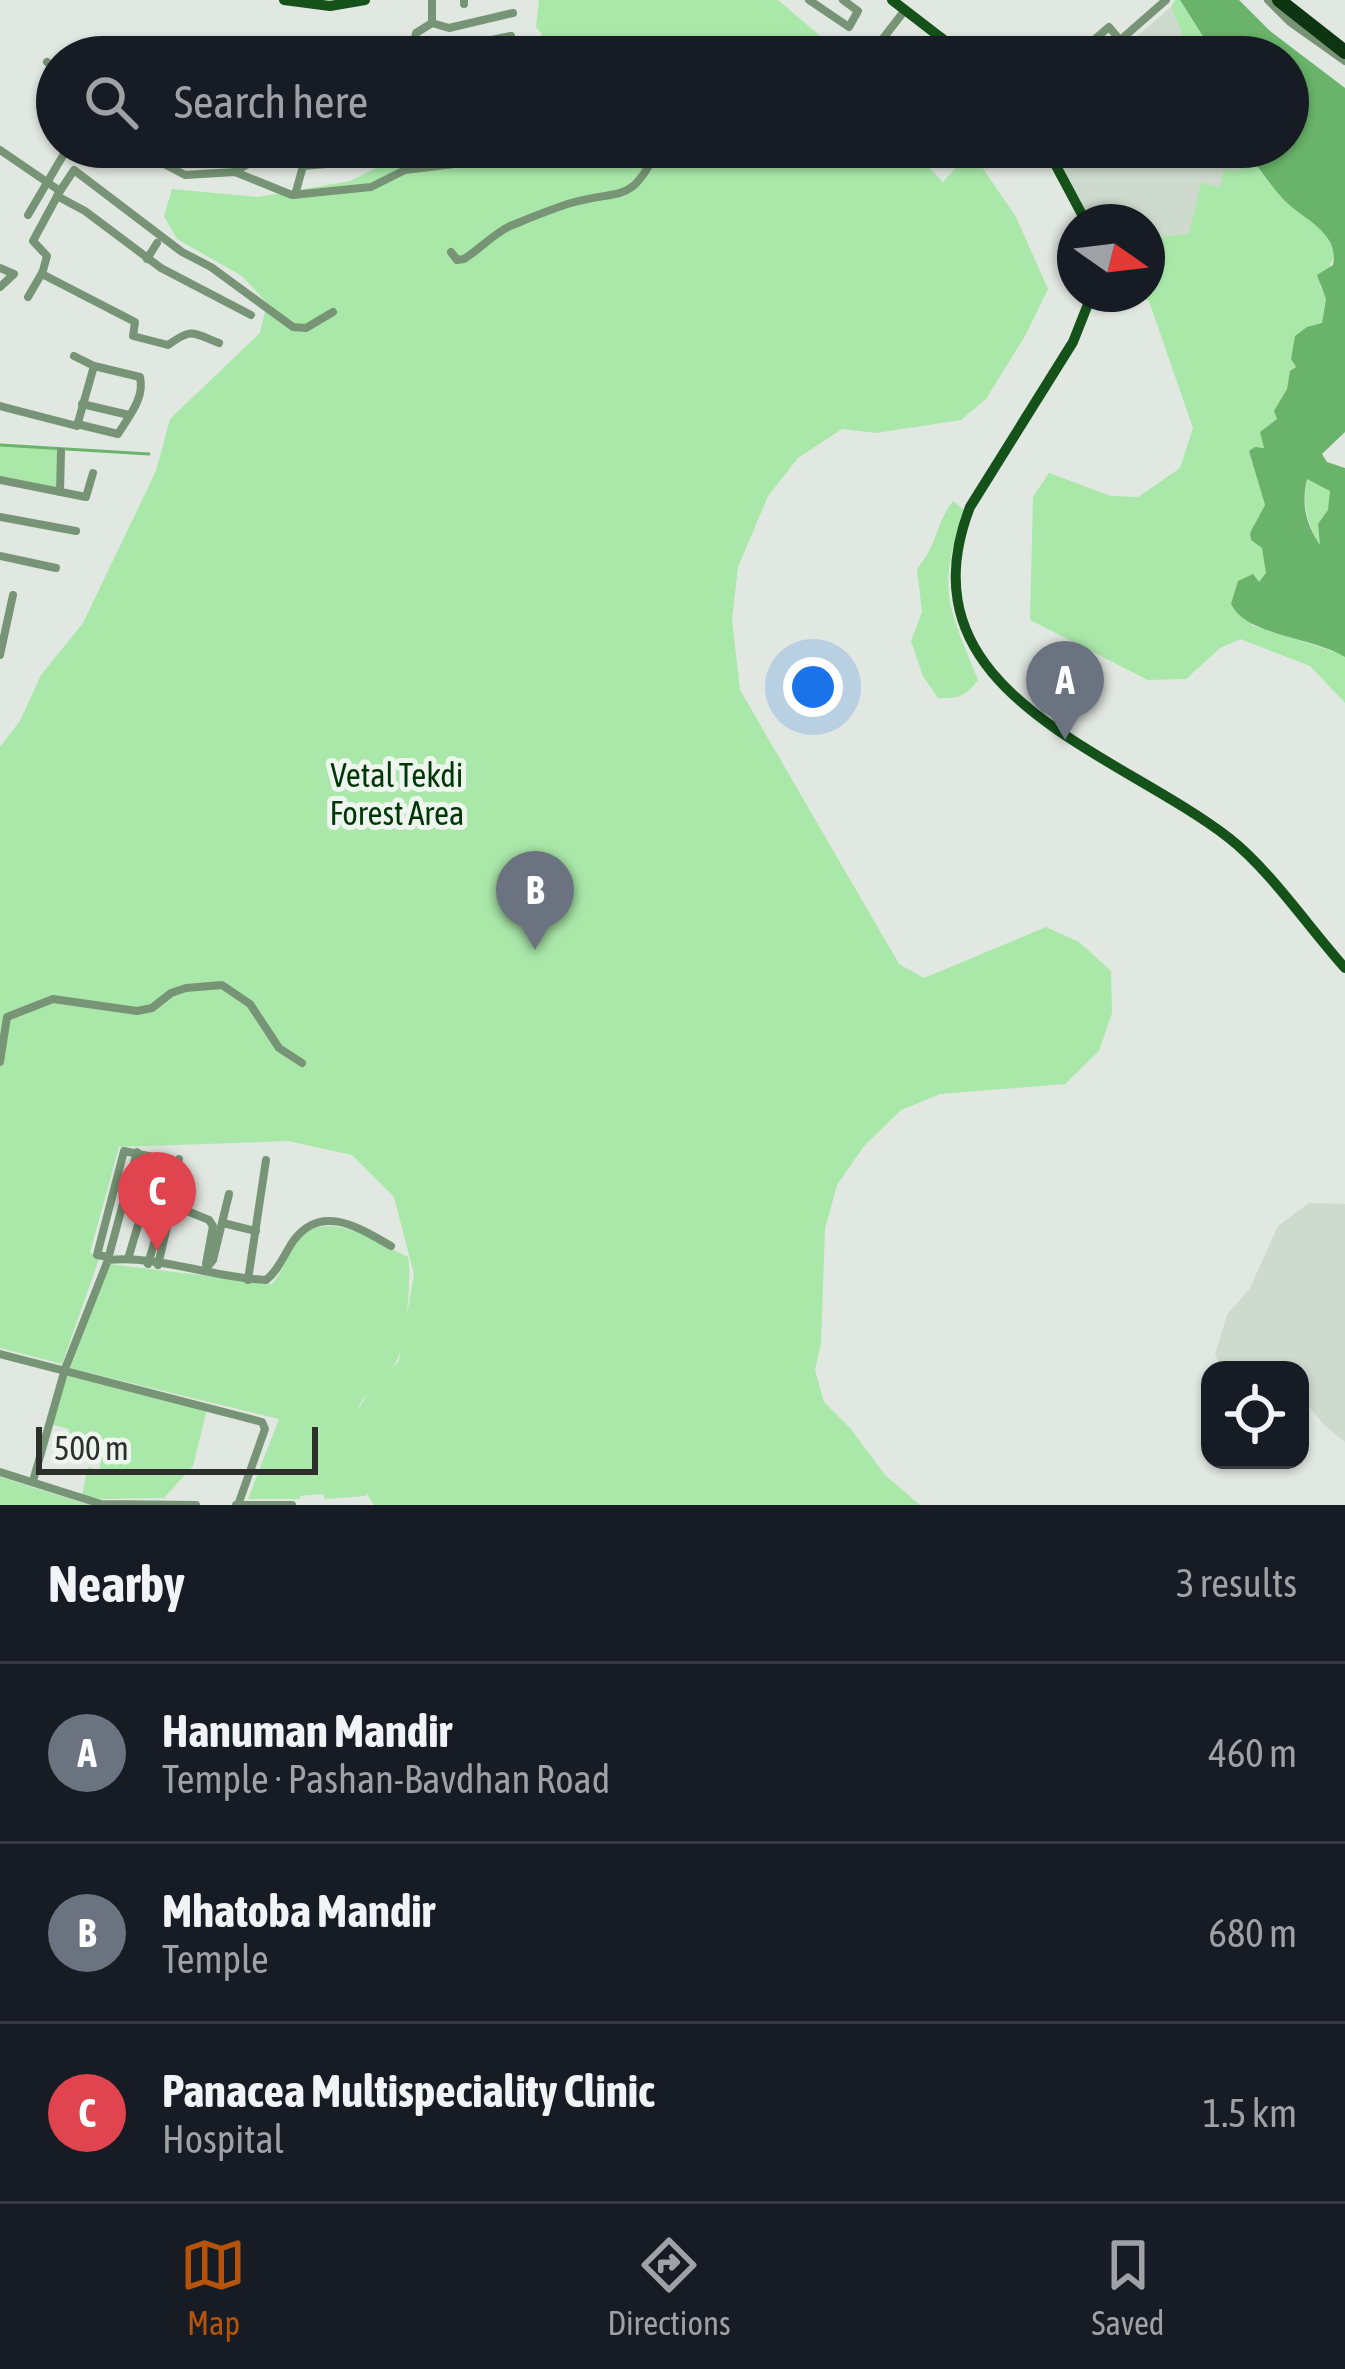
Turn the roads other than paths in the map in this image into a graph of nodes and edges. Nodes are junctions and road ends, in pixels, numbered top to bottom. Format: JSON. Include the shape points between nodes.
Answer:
{"nodes":[{"id":1,"x":284,"y":0,"type":"edge"},
{"id":2,"x":365,"y":0,"type":"edge"},
{"id":3,"x":432,"y":0,"type":"edge"},
{"id":4,"x":808,"y":0,"type":"edge"},
{"id":5,"x":843,"y":0,"type":"edge"},
{"id":6,"x":892,"y":0,"type":"edge"},
{"id":7,"x":1166,"y":0,"type":"edge"},
{"id":8,"x":1268,"y":0,"type":"edge"},
{"id":9,"x":1279,"y":0,"type":"edge"},
{"id":10,"x":1291,"y":0,"type":"edge"},
{"id":11,"x":905,"y":10,"type":"junction"},
{"id":12,"x":513,"y":14,"type":"dead end"},
{"id":13,"x":432,"y":23,"type":"junction"},
{"id":14,"x":416,"y":36,"type":"edge"},
{"id":15,"x":885,"y":36,"type":"edge"},
{"id":16,"x":939,"y":36,"type":"edge"},
{"id":17,"x":1125,"y":36,"type":"edge"},
{"id":18,"x":1345,"y":42,"type":"edge"},
{"id":19,"x":1345,"y":57,"type":"edge"},
{"id":20,"x":0,"y":150,"type":"edge"},
{"id":21,"x":56,"y":168,"type":"edge"},
{"id":22,"x":173,"y":168,"type":"edge"},
{"id":23,"x":242,"y":168,"type":"edge"},
{"id":24,"x":303,"y":168,"type":"edge"},
{"id":25,"x":420,"y":168,"type":"edge"},
{"id":26,"x":647,"y":168,"type":"edge"},
{"id":27,"x":1057,"y":168,"type":"edge"},
{"id":28,"x":235,"y":172,"type":"junction"},
{"id":29,"x":48,"y":183,"type":"junction"},
{"id":30,"x":58,"y":194,"type":"junction"},
{"id":31,"x":295,"y":195,"type":"junction"},
{"id":32,"x":1076,"y":204,"type":"edge"},
{"id":33,"x":28,"y":215,"type":"dead end"},
{"id":34,"x":157,"y":244,"type":"dead end"},
{"id":35,"x":451,"y":252,"type":"dead end"},
{"id":36,"x":147,"y":259,"type":"junction"},
{"id":37,"x":0,"y":268,"type":"edge"},
{"id":38,"x":42,"y":273,"type":"junction"},
{"id":39,"x":0,"y":287,"type":"edge"},
{"id":40,"x":28,"y":297,"type":"dead end"},
{"id":41,"x":333,"y":312,"type":"dead end"},
{"id":42,"x":1085,"y":312,"type":"edge"},
{"id":43,"x":251,"y":315,"type":"dead end"},
{"id":44,"x":219,"y":343,"type":"dead end"},
{"id":45,"x":74,"y":356,"type":"dead end"},
{"id":46,"x":94,"y":366,"type":"junction"},
{"id":47,"x":82,"y":404,"type":"junction"},
{"id":48,"x":0,"y":406,"type":"edge"},
{"id":49,"x":129,"y":415,"type":"junction"},
{"id":50,"x":77,"y":425,"type":"junction"},
{"id":51,"x":61,"y":452,"type":"dead end"},
{"id":52,"x":93,"y":472,"type":"dead end"},
{"id":53,"x":0,"y":480,"type":"edge"},
{"id":54,"x":60,"y":492,"type":"junction"},
{"id":55,"x":0,"y":517,"type":"edge"},
{"id":56,"x":76,"y":531,"type":"dead end"},
{"id":57,"x":0,"y":556,"type":"edge"},
{"id":58,"x":56,"y":568,"type":"dead end"},
{"id":59,"x":14,"y":595,"type":"dead end"},
{"id":60,"x":0,"y":655,"type":"edge"},
{"id":61,"x":1345,"y":968,"type":"edge"},
{"id":62,"x":0,"y":1062,"type":"edge"},
{"id":63,"x":302,"y":1063,"type":"dead end"},
{"id":64,"x":179,"y":1159,"type":"dead end"},
{"id":65,"x":266,"y":1160,"type":"dead end"},
{"id":66,"x":229,"y":1194,"type":"dead end"},
{"id":67,"x":187,"y":1211,"type":"dead end"},
{"id":68,"x":170,"y":1219,"type":"dead end"},
{"id":69,"x":223,"y":1223,"type":"junction"},
{"id":70,"x":256,"y":1231,"type":"junction"},
{"id":71,"x":391,"y":1246,"type":"dead end"},
{"id":72,"x":108,"y":1259,"type":"junction"},
{"id":73,"x":128,"y":1259,"type":"junction"},
{"id":74,"x":153,"y":1264,"type":"junction"},
{"id":75,"x":204,"y":1271,"type":"junction"},
{"id":76,"x":248,"y":1280,"type":"junction"},
{"id":77,"x":0,"y":1354,"type":"edge"},
{"id":78,"x":65,"y":1369,"type":"junction"},
{"id":79,"x":0,"y":1472,"type":"edge"},
{"id":80,"x":33,"y":1481,"type":"junction"},
{"id":81,"x":101,"y":1504,"type":"edge"},
{"id":82,"x":166,"y":1504,"type":"edge"},
{"id":83,"x":264,"y":1504,"type":"edge"},
{"id":84,"x":196,"y":1505,"type":"edge"},
{"id":85,"x":242,"y":1505,"type":"edge"},
{"id":86,"x":292,"y":1505,"type":"edge"}],
"edges":[{"from":1,"to":2,"type":"main road"},
{"from":3,"to":13,"type":"street"},
{"from":4,"to":5,"type":"street","via":[[848,27],[859,11]]},
{"from":6,"to":11,"type":"main road"},
{"from":7,"to":17,"type":"street"},
{"from":8,"to":19,"type":"street"},
{"from":9,"to":19,"type":"highway"},
{"from":10,"to":18,"type":"highway"},
{"from":11,"to":15,"type":"street"},
{"from":11,"to":16,"type":"main road"},
{"from":12,"to":13,"type":"street","via":[[449,28]]},
{"from":13,"to":14,"type":"street"},
{"from":20,"to":29,"type":"street"},
{"from":21,"to":29,"type":"street"},
{"from":22,"to":28,"type":"street","via":[[189,176]]},
{"from":23,"to":28,"type":"street"},
{"from":24,"to":31,"type":"street"},
{"from":25,"to":31,"type":"street","via":[[371,187]]},
{"from":26,"to":35,"type":"street","via":[[618,196],[542,213],[464,259]]},
{"from":27,"to":32,"type":"main road"},
{"from":28,"to":31,"type":"street"},
{"from":29,"to":30,"type":"street"},
{"from":29,"to":33,"type":"street"},
{"from":30,"to":36,"type":"street"},
{"from":30,"to":38,"type":"street","via":[[33,242],[47,256]]},
{"from":30,"to":41,"type":"street","via":[[74,170],[293,326]]},
{"from":34,"to":36,"type":"street"},
{"from":36,"to":43,"type":"street"},
{"from":37,"to":39,"type":"street","via":[[14,275]]},
{"from":38,"to":40,"type":"street"},
{"from":38,"to":44,"type":"street","via":[[135,322],[133,337],[142,341],[168,345],[190,332]]},
{"from":42,"to":61,"type":"main road","via":[[959,540],[954,578],[974,651],[1023,705],[1231,839]]},
{"from":45,"to":46,"type":"street"},
{"from":46,"to":47,"type":"street"},
{"from":46,"to":49,"type":"street","via":[[140,377],[142,393]]},
{"from":47,"to":49,"type":"street"},
{"from":47,"to":50,"type":"street"},
{"from":48,"to":50,"type":"street"},
{"from":49,"to":50,"type":"street","via":[[118,434]]},
{"from":51,"to":54,"type":"street"},
{"from":52,"to":54,"type":"street","via":[[87,496]]},
{"from":53,"to":54,"type":"street"},
{"from":55,"to":56,"type":"street"},
{"from":57,"to":58,"type":"street"},
{"from":59,"to":60,"type":"street"},
{"from":62,"to":63,"type":"street","via":[[7,1017],[40,1002],[137,1011],[214,984],[250,1004],[270,1037]]},
{"from":64,"to":74,"type":"street"},
{"from":65,"to":70,"type":"street"},
{"from":66,"to":69,"type":"street"},
{"from":67,"to":75,"type":"street","via":[[213,1226]]},
{"from":68,"to":74,"type":"street"},
{"from":69,"to":70,"type":"street"},
{"from":69,"to":75,"type":"street"},
{"from":70,"to":76,"type":"street"},
{"from":71,"to":76,"type":"street","via":[[339,1221],[319,1221],[295,1238],[270,1279]]},
{"from":72,"to":73,"type":"street"},
{"from":72,"to":73,"type":"street","via":[[137,1152],[158,1158]]},
{"from":72,"to":78,"type":"street"},
{"from":73,"to":74,"type":"street"},
{"from":74,"to":75,"type":"street"},
{"from":75,"to":76,"type":"street"},
{"from":77,"to":78,"type":"street"},
{"from":78,"to":80,"type":"street"},
{"from":78,"to":85,"type":"street","via":[[262,1422]]},
{"from":79,"to":80,"type":"street"},
{"from":80,"to":81,"type":"street"},
{"from":81,"to":82,"type":"street"},
{"from":82,"to":84,"type":"street"},
{"from":83,"to":85,"type":"street"},
{"from":83,"to":86,"type":"street"}]}
